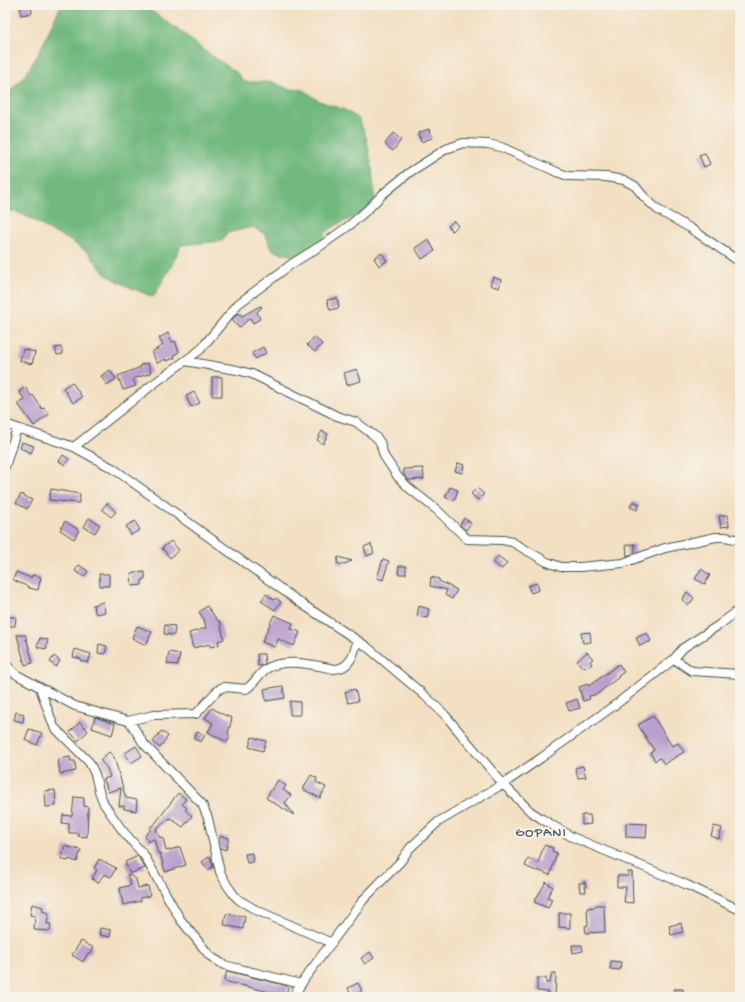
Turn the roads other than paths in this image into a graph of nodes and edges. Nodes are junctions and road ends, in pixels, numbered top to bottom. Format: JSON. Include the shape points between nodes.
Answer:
{"nodes":[{"id":1,"x":740,"y":262,"type":"edge"},
{"id":2,"x":185,"y":361,"type":"junction"},
{"id":3,"x":5,"y":424,"type":"edge"},
{"id":4,"x":18,"y":428,"type":"junction"},
{"id":5,"x":74,"y":448,"type":"junction"},
{"id":6,"x":5,"y":466,"type":"edge"},
{"id":7,"x":740,"y":540,"type":"edge"},
{"id":8,"x":740,"y":608,"type":"edge"},
{"id":9,"x":357,"y":641,"type":"junction"},
{"id":10,"x":674,"y":659,"type":"junction"},
{"id":11,"x":5,"y":663,"type":"edge"},
{"id":12,"x":740,"y":674,"type":"edge"},
{"id":13,"x":40,"y":688,"type":"junction"},
{"id":14,"x":130,"y":722,"type":"junction"},
{"id":15,"x":503,"y":784,"type":"junction"},
{"id":16,"x":740,"y":910,"type":"edge"},
{"id":17,"x":332,"y":943,"type":"junction"},
{"id":18,"x":301,"y":984,"type":"junction"},
{"id":19,"x":292,"y":997,"type":"edge"}],
"edges":[{"from":1,"to":2,"type":"street","via":[[658,210],[635,186],[624,180],[568,176],[501,147],[463,143],[446,149],[410,172],[350,225],[238,304],[206,344]]},
{"from":2,"to":5,"type":"street"},
{"from":2,"to":7,"type":"street","via":[[252,374],[337,416],[356,422],[379,440],[384,456],[403,482],[467,539],[512,542],[546,562],[561,567],[623,563],[665,548],[716,537]]},
{"from":3,"to":4,"type":"street"},
{"from":4,"to":5,"type":"street"},
{"from":4,"to":6,"type":"street"},
{"from":5,"to":9,"type":"street","via":[[130,480]]},
{"from":8,"to":10,"type":"street","via":[[683,648]]},
{"from":9,"to":14,"type":"street","via":[[352,659],[339,669],[299,663],[272,666],[246,689],[225,687],[218,690],[196,714],[154,715]]},
{"from":9,"to":15,"type":"street","via":[[380,657],[445,715]]},
{"from":10,"to":12,"type":"street","via":[[692,671]]},
{"from":10,"to":15,"type":"street","via":[[619,702]]},
{"from":11,"to":13,"type":"street","via":[[14,673]]},
{"from":13,"to":14,"type":"street","via":[[75,706]]},
{"from":13,"to":18,"type":"street","via":[[54,728],[89,762],[104,804],[144,855],[180,919],[210,956],[224,964]]},
{"from":14,"to":17,"type":"street","via":[[144,744],[202,804],[208,818],[220,872],[234,895],[256,910]]},
{"from":15,"to":16,"type":"street","via":[[530,811],[572,837]]},
{"from":15,"to":17,"type":"street","via":[[445,817],[410,848],[401,861],[364,899]]},
{"from":17,"to":18,"type":"street"},
{"from":18,"to":19,"type":"street"}]}
